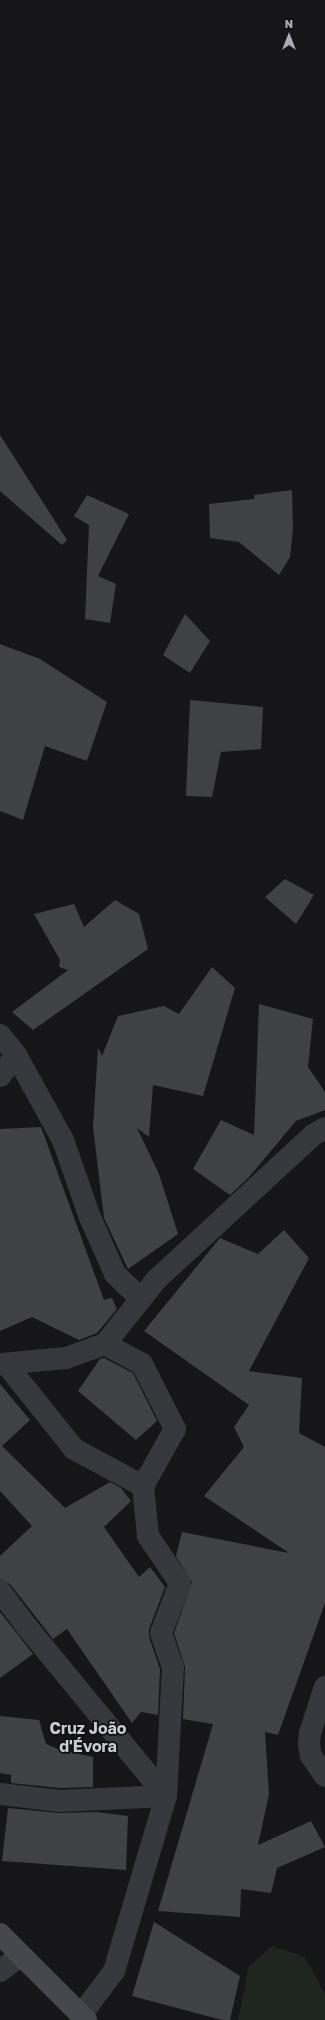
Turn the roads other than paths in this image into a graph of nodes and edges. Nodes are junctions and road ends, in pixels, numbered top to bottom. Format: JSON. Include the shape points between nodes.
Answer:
{"nodes":[{"id":1,"x":0,"y":1035,"type":"edge"},
{"id":2,"x":16,"y":1055,"type":"junction"},
{"id":3,"x":0,"y":1076,"type":"edge"},
{"id":4,"x":325,"y":1128,"type":"edge"},
{"id":5,"x":141,"y":1299,"type":"junction"},
{"id":6,"x":105,"y":1344,"type":"junction"},
{"id":7,"x":3,"y":1364,"type":"edge"},
{"id":8,"x":143,"y":1486,"type":"junction"},
{"id":9,"x":0,"y":1591,"type":"edge"},
{"id":10,"x":325,"y":1687,"type":"edge"},
{"id":11,"x":325,"y":1776,"type":"edge"},
{"id":12,"x":0,"y":1794,"type":"edge"},
{"id":13,"x":166,"y":1796,"type":"junction"},
{"id":14,"x":0,"y":1934,"type":"edge"},
{"id":15,"x":20,"y":1956,"type":"junction"},
{"id":16,"x":0,"y":1971,"type":"edge"},
{"id":17,"x":84,"y":2017,"type":"edge"}],
"edges":[{"from":1,"to":2,"type":"street"},
{"from":2,"to":3,"type":"street"},
{"from":2,"to":5,"type":"street","via":[[63,1140],[89,1215],[115,1274]]},
{"from":4,"to":5,"type":"street","via":[[313,1135],[213,1226],[156,1280]]},
{"from":5,"to":6,"type":"street"},
{"from":6,"to":7,"type":"street","via":[[66,1358]]},
{"from":6,"to":8,"type":"street","via":[[142,1364],[175,1430]]},
{"from":7,"to":8,"type":"street","via":[[74,1449]]},
{"from":8,"to":13,"type":"street","via":[[148,1536],[180,1583],[161,1633],[173,1667]]},
{"from":9,"to":13,"type":"street","via":[[26,1627]]},
{"from":10,"to":11,"type":"street","via":[[310,1732],[309,1744],[311,1756]]},
{"from":12,"to":13,"type":"street","via":[[60,1801]]},
{"from":13,"to":17,"type":"street","via":[[114,1971]]},
{"from":14,"to":15,"type":"street"},
{"from":15,"to":16,"type":"street"},
{"from":15,"to":17,"type":"street"}]}
